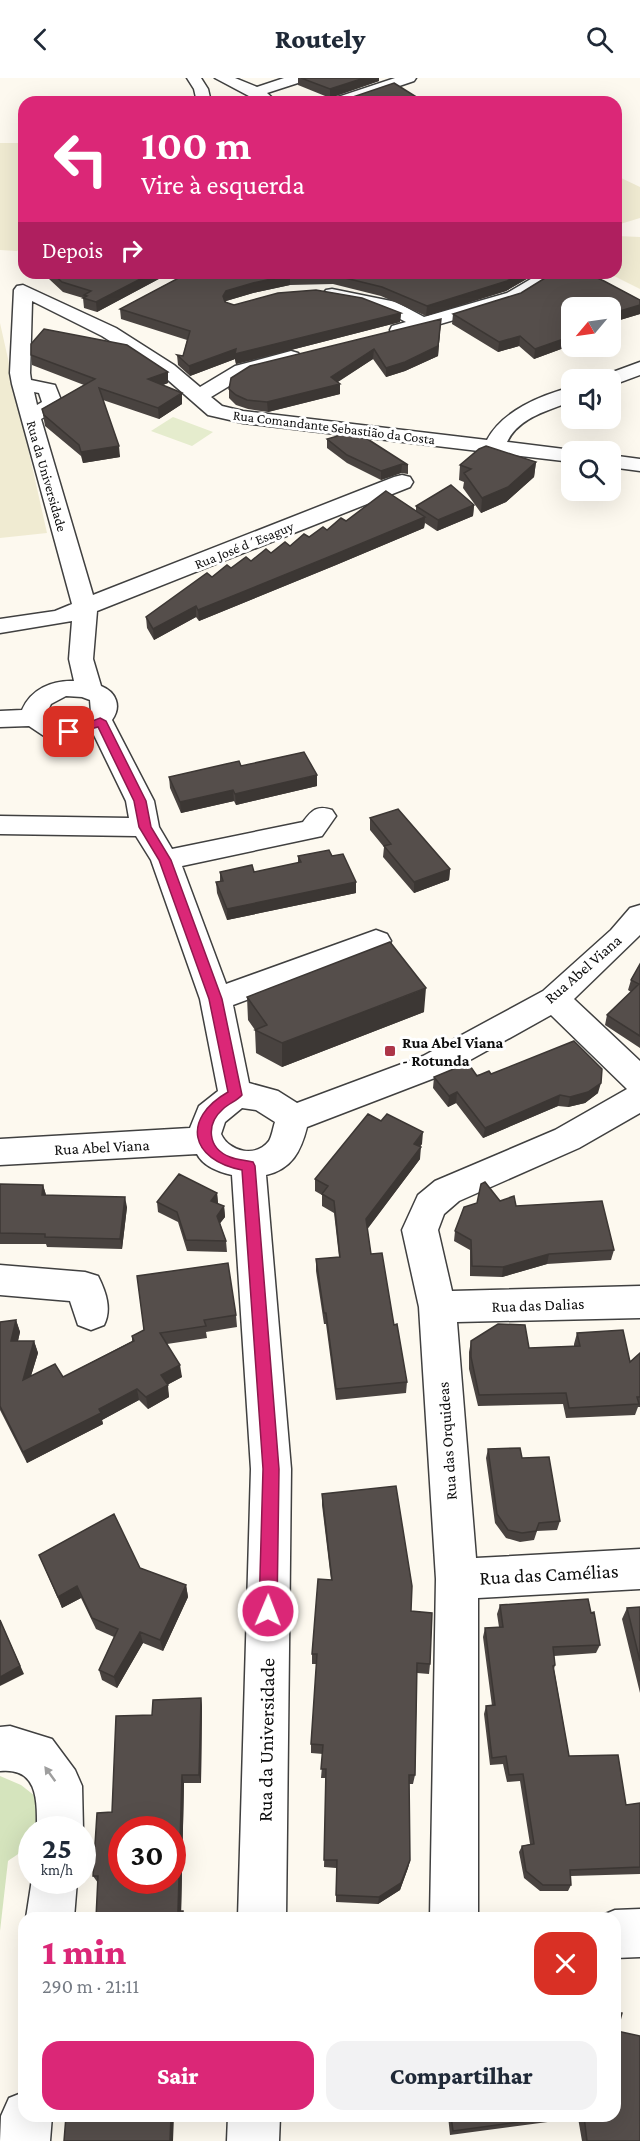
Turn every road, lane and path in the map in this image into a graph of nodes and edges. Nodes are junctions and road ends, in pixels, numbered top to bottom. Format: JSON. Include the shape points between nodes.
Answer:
{"nodes":[{"id":1,"x":194,"y":78,"type":"edge"},
{"id":2,"x":222,"y":78,"type":"edge"},
{"id":3,"x":299,"y":78,"type":"edge"},
{"id":4,"x":409,"y":78,"type":"edge"},
{"id":5,"x":256,"y":92,"type":"junction"},
{"id":6,"x":203,"y":96,"type":"edge"},
{"id":7,"x":262,"y":96,"type":"edge"},
{"id":8,"x":355,"y":96,"type":"edge"},
{"id":9,"x":32,"y":279,"type":"edge"},
{"id":10,"x":544,"y":279,"type":"edge"},
{"id":11,"x":23,"y":290,"type":"junction"},
{"id":12,"x":310,"y":292,"type":"edge"},
{"id":13,"x":112,"y":314,"type":"dead end"},
{"id":14,"x":89,"y":322,"type":"junction"},
{"id":15,"x":424,"y":324,"type":"junction"},
{"id":16,"x":22,"y":331,"type":"junction"},
{"id":17,"x":378,"y":335,"type":"edge"},
{"id":18,"x":310,"y":352,"type":"edge"},
{"id":19,"x":640,"y":368,"type":"edge"},
{"id":20,"x":621,"y":375,"type":"edge"},
{"id":21,"x":197,"y":397,"type":"junction"},
{"id":22,"x":561,"y":398,"type":"edge"},
{"id":23,"x":494,"y":447,"type":"junction"},
{"id":24,"x":561,"y":455,"type":"edge"},
{"id":25,"x":621,"y":462,"type":"edge"},
{"id":26,"x":640,"y":465,"type":"edge"},
{"id":27,"x":402,"y":482,"type":"dead end"},
{"id":28,"x":85,"y":608,"type":"junction"},
{"id":29,"x":0,"y":626,"type":"edge"},
{"id":30,"x":77,"y":689,"type":"junction"},
{"id":31,"x":0,"y":718,"type":"edge"},
{"id":32,"x":35,"y":718,"type":"junction"},
{"id":33,"x":90,"y":726,"type":"junction"},
{"id":34,"x":322,"y":816,"type":"dead end"},
{"id":35,"x":0,"y":825,"type":"edge"},
{"id":36,"x":145,"y":827,"type":"junction"},
{"id":37,"x":165,"y":860,"type":"junction"},
{"id":38,"x":640,"y":915,"type":"edge"},
{"id":39,"x":376,"y":941,"type":"dead end"},
{"id":40,"x":216,"y":999,"type":"junction"},
{"id":41,"x":554,"y":999,"type":"junction"},
{"id":42,"x":640,"y":1081,"type":"edge"},
{"id":43,"x":235,"y":1095,"type":"junction"},
{"id":44,"x":640,"y":1097,"type":"edge"},
{"id":45,"x":291,"y":1119,"type":"junction"},
{"id":46,"x":204,"y":1140,"type":"junction"},
{"id":47,"x":0,"y":1152,"type":"edge"},
{"id":48,"x":248,"y":1166,"type":"junction"},
{"id":49,"x":0,"y":1280,"type":"edge"},
{"id":50,"x":640,"y":1302,"type":"edge"},
{"id":51,"x":437,"y":1307,"type":"junction"},
{"id":52,"x":91,"y":1314,"type":"dead end"},
{"id":53,"x":640,"y":1569,"type":"edge"},
{"id":54,"x":457,"y":1579,"type":"junction"},
{"id":55,"x":0,"y":1749,"type":"edge"},
{"id":56,"x":60,"y":1816,"type":"edge"},
{"id":57,"x":53,"y":1894,"type":"edge"},
{"id":58,"x":51,"y":1912,"type":"edge"},
{"id":59,"x":262,"y":1912,"type":"edge"},
{"id":60,"x":454,"y":1912,"type":"edge"},
{"id":61,"x":640,"y":1933,"type":"edge"},
{"id":62,"x":621,"y":1934,"type":"edge"},
{"id":63,"x":26,"y":2122,"type":"edge"},
{"id":64,"x":254,"y":2122,"type":"edge"},
{"id":65,"x":24,"y":2141,"type":"edge"},
{"id":66,"x":253,"y":2141,"type":"edge"}],
"edges":[{"from":1,"to":6,"type":"street"},
{"from":2,"to":5,"type":"street"},
{"from":3,"to":5,"type":"street"},
{"from":4,"to":8,"type":"street"},
{"from":5,"to":7,"type":"street"},
{"from":9,"to":11,"type":"street"},
{"from":10,"to":15,"type":"street","via":[[513,297]]},
{"from":11,"to":14,"type":"street","name":"Rua Comandante Sebastião da Costa"},
{"from":11,"to":16,"type":"street","name":"Rua da Universidade"},
{"from":12,"to":15,"type":"street","via":[[389,306]]},
{"from":13,"to":14,"type":"street"},
{"from":14,"to":16,"type":"street","via":[[48,323]]},
{"from":14,"to":21,"type":"street","name":"Rua Comandante Sebastião da Costa","via":[[167,369]]},
{"from":15,"to":17,"type":"street"},
{"from":16,"to":28,"type":"street","name":"Rua da Universidade","via":[[22,384]]},
{"from":18,"to":21,"type":"street","via":[[242,370]]},
{"from":19,"to":20,"type":"street"},
{"from":21,"to":23,"type":"street","name":"Rua Comandante Sebastião da Costa","via":[[215,411],[243,417]]},
{"from":22,"to":23,"type":"street","via":[[518,416],[503,429]]},
{"from":23,"to":24,"type":"street","name":"Rua Comandante Sebastião da Costa"},
{"from":25,"to":26,"type":"street"},
{"from":27,"to":28,"type":"street","name":"Rua José d´Esaguy"},
{"from":28,"to":29,"type":"street","name":"Rua José d´Esaguy","via":[[60,617]]},
{"from":28,"to":30,"type":"street","name":"Rua da Universidade"},
{"from":30,"to":32,"type":"street","via":[[46,695],[39,700]]},
{"from":30,"to":33,"type":"street","name":"Rua da Universidade","via":[[104,700],[107,706]]},
{"from":31,"to":32,"type":"street"},
{"from":32,"to":33,"type":"street","via":[[58,731]]},
{"from":33,"to":36,"type":"street","via":[[122,763],[140,801]]},
{"from":34,"to":37,"type":"street","via":[[312,829]]},
{"from":35,"to":36,"type":"street"},
{"from":36,"to":37,"type":"street"},
{"from":37,"to":40,"type":"street"},
{"from":38,"to":41,"type":"street","name":"Rua Abel Viana","via":[[622,937]]},
{"from":39,"to":40,"type":"street"},
{"from":40,"to":43,"type":"street"},
{"from":41,"to":42,"type":"street"},
{"from":41,"to":45,"type":"street","name":"Rua Abel Viana","via":[[434,1065]]},
{"from":43,"to":45,"type":"street","via":[[266,1098]]},
{"from":43,"to":46,"type":"street","via":[[210,1113],[203,1126]]},
{"from":44,"to":51,"type":"street","name":"Rua das Orquideas","via":[[567,1139],[447,1191],[430,1205],[420,1230]]},
{"from":45,"to":48,"type":"street","via":[[291,1134],[284,1151],[269,1161]]},
{"from":46,"to":47,"type":"street","name":"Rua Abel Viana"},
{"from":46,"to":48,"type":"street","via":[[213,1153],[227,1162]]},
{"from":48,"to":59,"type":"street","name":"Rua da Universidade","via":[[271,1469]]},
{"from":49,"to":52,"type":"street","via":[[86,1287]]},
{"from":50,"to":51,"type":"street","name":"Rua das Dalias"},
{"from":51,"to":54,"type":"street","name":"Rua das Orquideas"},
{"from":53,"to":54,"type":"street","name":"Rua das Camélias"},
{"from":54,"to":60,"type":"street","name":"Rua das Orquideas"},
{"from":56,"to":55,"type":"street","one_way":true,"via":[[59,1786],[36,1755]]},
{"from":57,"to":58,"type":"street"},
{"from":61,"to":62,"type":"street"},
{"from":63,"to":65,"type":"street"},
{"from":64,"to":66,"type":"street"}]}
